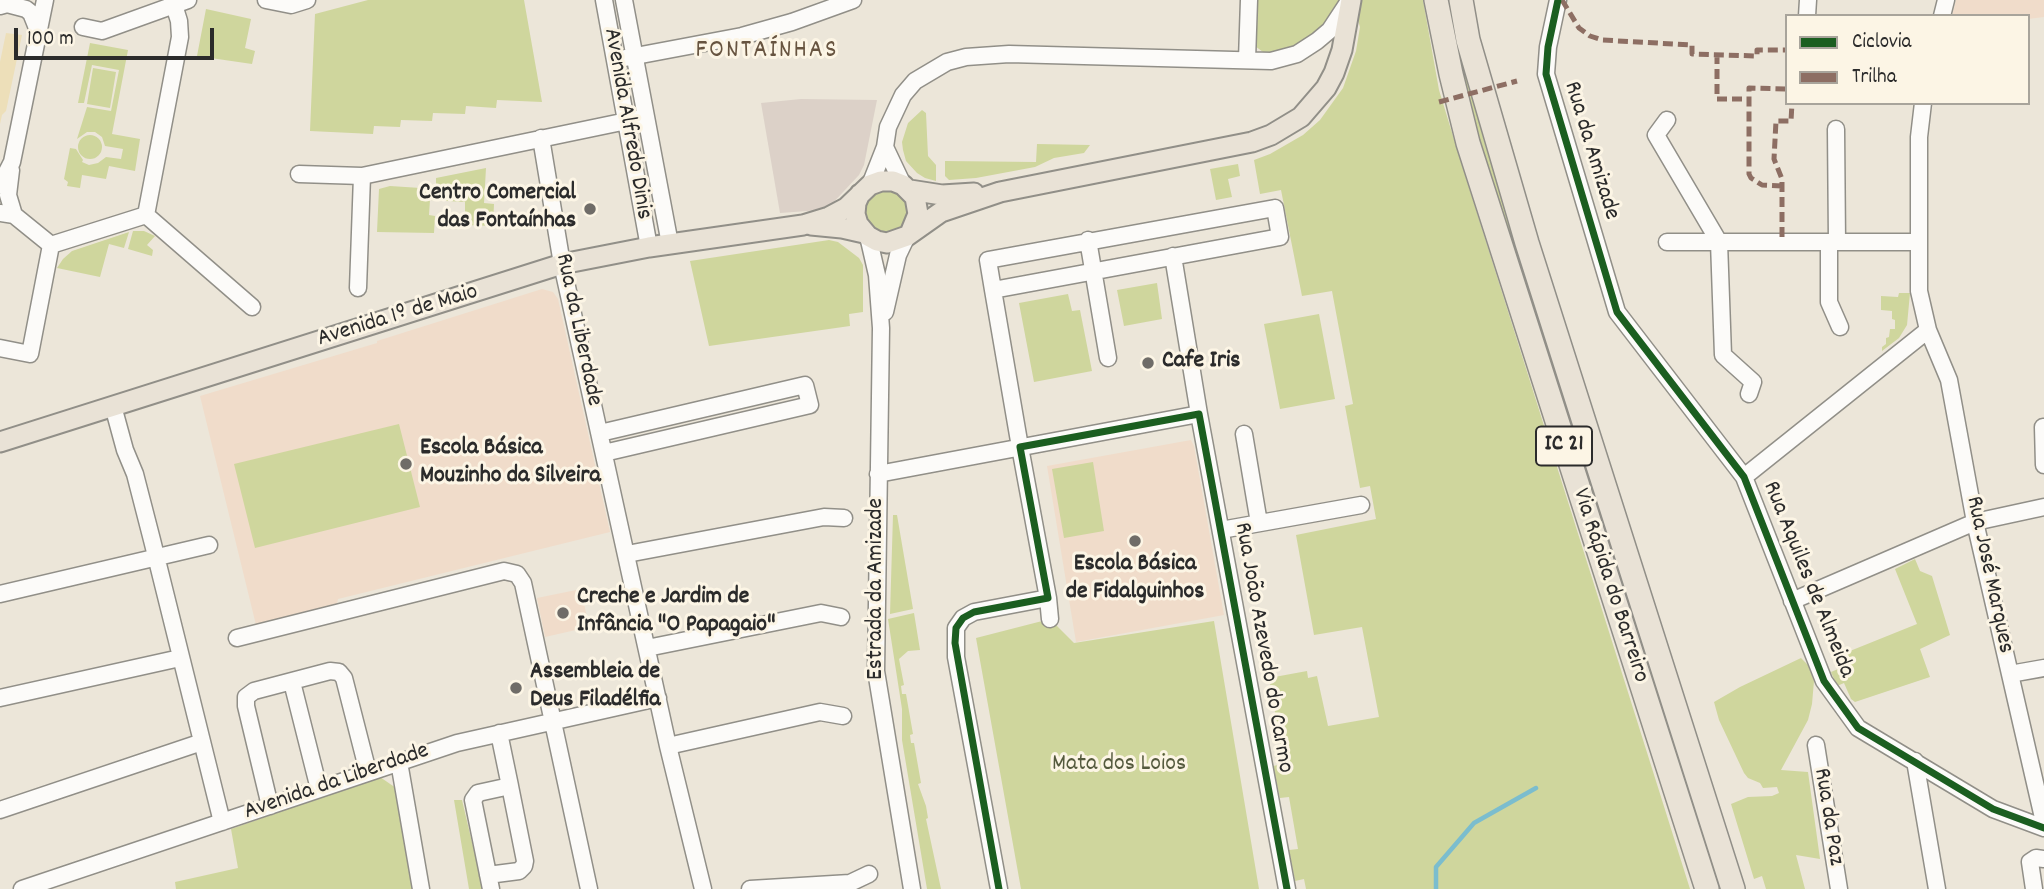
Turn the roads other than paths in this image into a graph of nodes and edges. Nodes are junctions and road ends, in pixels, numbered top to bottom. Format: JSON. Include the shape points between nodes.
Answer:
{"nodes":[{"id":1,"x":45,"y":0,"type":"edge"},
{"id":2,"x":266,"y":0,"type":"edge"},
{"id":3,"x":307,"y":0,"type":"edge"},
{"id":4,"x":604,"y":0,"type":"edge"},
{"id":5,"x":624,"y":0,"type":"edge"},
{"id":6,"x":853,"y":0,"type":"edge"},
{"id":7,"x":1249,"y":0,"type":"edge"},
{"id":8,"x":1350,"y":0,"type":"edge"},
{"id":9,"x":1436,"y":0,"type":"edge"},
{"id":10,"x":1461,"y":0,"type":"edge"},
{"id":11,"x":1558,"y":0,"type":"edge"},
{"id":12,"x":181,"y":3,"type":"edge"},
{"id":13,"x":0,"y":6,"type":"edge"},
{"id":14,"x":83,"y":27,"type":"dead end"},
{"id":15,"x":39,"y":33,"type":"junction"},
{"id":16,"x":635,"y":56,"type":"junction"},
{"id":17,"x":615,"y":60,"type":"junction"},
{"id":18,"x":1247,"y":60,"type":"junction"},
{"id":19,"x":1923,"y":105,"type":"edge"},
{"id":20,"x":646,"y":117,"type":"junction"},
{"id":21,"x":1667,"y":120,"type":"dead end"},
{"id":22,"x":625,"y":121,"type":"junction"},
{"id":23,"x":1836,"y":129,"type":"dead end"},
{"id":24,"x":541,"y":138,"type":"junction"},
{"id":25,"x":885,"y":147,"type":"junction"},
{"id":26,"x":12,"y":162,"type":"junction"},
{"id":27,"x":299,"y":174,"type":"dead end"},
{"id":28,"x":362,"y":176,"type":"junction"},
{"id":29,"x":0,"y":185,"type":"edge"},
{"id":30,"x":906,"y":187,"type":"junction"},
{"id":31,"x":866,"y":189,"type":"junction"},
{"id":32,"x":1000,"y":192,"type":"junction"},
{"id":33,"x":7,"y":214,"type":"edge"},
{"id":34,"x":1702,"y":214,"type":"junction"},
{"id":35,"x":146,"y":215,"type":"junction"},
{"id":36,"x":803,"y":225,"type":"junction"},
{"id":37,"x":909,"y":233,"type":"junction"},
{"id":38,"x":866,"y":235,"type":"junction"},
{"id":39,"x":1088,"y":240,"type":"junction"},
{"id":40,"x":1667,"y":242,"type":"dead end"},
{"id":41,"x":1692,"y":242,"type":"junction"},
{"id":42,"x":1719,"y":242,"type":"junction"},
{"id":43,"x":1833,"y":242,"type":"junction"},
{"id":44,"x":1919,"y":242,"type":"junction"},
{"id":45,"x":670,"y":244,"type":"junction"},
{"id":46,"x":51,"y":245,"type":"junction"},
{"id":47,"x":649,"y":247,"type":"junction"},
{"id":48,"x":1173,"y":256,"type":"junction"},
{"id":49,"x":562,"y":264,"type":"junction"},
{"id":50,"x":1094,"y":271,"type":"junction"},
{"id":51,"x":358,"y":288,"type":"dead end"},
{"id":52,"x":993,"y":290,"type":"junction"},
{"id":53,"x":1919,"y":291,"type":"junction"},
{"id":54,"x":252,"y":307,"type":"dead end"},
{"id":55,"x":1617,"y":312,"type":"joint"},
{"id":56,"x":1840,"y":327,"type":"dead end"},
{"id":57,"x":881,"y":328,"type":"junction"},
{"id":58,"x":1928,"y":330,"type":"junction"},
{"id":59,"x":1911,"y":343,"type":"junction"},
{"id":60,"x":0,"y":348,"type":"edge"},
{"id":61,"x":1108,"y":358,"type":"dead end"},
{"id":62,"x":1749,"y":394,"type":"dead end"},
{"id":63,"x":113,"y":406,"type":"junction"},
{"id":64,"x":1199,"y":414,"type":"junction"},
{"id":65,"x":2043,"y":426,"type":"edge"},
{"id":66,"x":600,"y":433,"type":"junction"},
{"id":67,"x":1244,"y":433,"type":"dead end"},
{"id":68,"x":0,"y":442,"type":"edge"},
{"id":69,"x":1020,"y":447,"type":"junction"},
{"id":70,"x":604,"y":453,"type":"junction"},
{"id":71,"x":2044,"y":465,"type":"edge"},
{"id":72,"x":878,"y":474,"type":"junction"},
{"id":73,"x":1744,"y":477,"type":"junction"},
{"id":74,"x":1361,"y":505,"type":"dead end"},
{"id":75,"x":2044,"y":507,"type":"edge"},
{"id":76,"x":844,"y":518,"type":"dead end"},
{"id":77,"x":1975,"y":522,"type":"junction"},
{"id":78,"x":1259,"y":523,"type":"junction"},
{"id":79,"x":1221,"y":530,"type":"junction"},
{"id":80,"x":209,"y":545,"type":"dead end"},
{"id":81,"x":626,"y":554,"type":"junction"},
{"id":82,"x":156,"y":558,"type":"junction"},
{"id":83,"x":0,"y":594,"type":"edge"},
{"id":84,"x":1048,"y":598,"type":"junction"},
{"id":85,"x":1792,"y":601,"type":"junction"},
{"id":86,"x":841,"y":617,"type":"dead end"},
{"id":87,"x":1051,"y":619,"type":"dead end"},
{"id":88,"x":237,"y":638,"type":"dead end"},
{"id":89,"x":647,"y":648,"type":"junction"},
{"id":90,"x":180,"y":658,"type":"junction"},
{"id":91,"x":2044,"y":668,"type":"edge"},
{"id":92,"x":2010,"y":674,"type":"junction"},
{"id":93,"x":292,"y":682,"type":"junction"},
{"id":94,"x":0,"y":698,"type":"edge"},
{"id":95,"x":658,"y":698,"type":"junction"},
{"id":96,"x":842,"y":716,"type":"dead end"},
{"id":97,"x":553,"y":722,"type":"junction"},
{"id":98,"x":499,"y":733,"type":"junction"},
{"id":99,"x":202,"y":742,"type":"junction"},
{"id":100,"x":1816,"y":744,"type":"dead end"},
{"id":101,"x":668,"y":746,"type":"junction"},
{"id":102,"x":1916,"y":761,"type":"junction"},
{"id":103,"x":398,"y":762,"type":"junction"},
{"id":104,"x":368,"y":772,"type":"junction"},
{"id":105,"x":510,"y":786,"type":"junction"},
{"id":106,"x":319,"y":789,"type":"junction"},
{"id":107,"x":270,"y":806,"type":"junction"},
{"id":108,"x":0,"y":810,"type":"edge"},
{"id":109,"x":222,"y":822,"type":"junction"},
{"id":110,"x":2044,"y":822,"type":"edge"},
{"id":111,"x":2044,"y":828,"type":"edge"},
{"id":112,"x":2040,"y":858,"type":"edge"},
{"id":113,"x":869,"y":874,"type":"dead end"},
{"id":114,"x":489,"y":882,"type":"edge"},
{"id":115,"x":22,"y":889,"type":"edge"},
{"id":116,"x":421,"y":889,"type":"edge"},
{"id":117,"x":589,"y":889,"type":"edge"},
{"id":118,"x":702,"y":889,"type":"edge"},
{"id":119,"x":750,"y":889,"type":"edge"},
{"id":120,"x":912,"y":889,"type":"edge"},
{"id":121,"x":999,"y":889,"type":"edge"},
{"id":122,"x":1287,"y":889,"type":"edge"},
{"id":123,"x":1707,"y":889,"type":"edge"},
{"id":124,"x":1732,"y":889,"type":"edge"},
{"id":125,"x":1839,"y":889,"type":"edge"},
{"id":126,"x":1937,"y":889,"type":"edge"},
{"id":127,"x":2034,"y":889,"type":"edge"}],
"edges":[{"from":1,"to":15,"type":"street"},
{"from":2,"to":3,"type":"street","via":[[290,5]]},
{"from":4,"to":17,"type":"street","name":"Avenida Alfredo Dinis"},
{"from":5,"to":16,"type":"street","name":"Avenida Alfredo Dinis"},
{"from":6,"to":16,"type":"street","via":[[743,36]]},
{"from":7,"to":18,"type":"street"},
{"from":8,"to":18,"type":"street","via":[[1330,30],[1307,48],[1284,58]]},
{"from":8,"to":32,"type":"main road","via":[[1334,73],[1314,103],[1287,127],[1252,142]]},
{"from":9,"to":123,"type":"highway","name":"Via Rápida do Barreiro","number":"IC 21","via":[[1468,143]]},
{"from":10,"to":124,"type":"highway","name":"Via Rápida do Barreiro","number":"IC 21","via":[[1468,40],[1527,243]]},
{"from":11,"to":55,"type":"street","name":"Rua da Amizade","via":[[1546,74]]},
{"from":12,"to":14,"type":"street","via":[[102,30]]},
{"from":12,"to":35,"type":"street","via":[[180,37]]},
{"from":13,"to":15,"type":"street","via":[[26,9]]},
{"from":15,"to":26,"type":"street"},
{"from":16,"to":17,"type":"street"},
{"from":16,"to":20,"type":"street","name":"Avenida Alfredo Dinis"},
{"from":17,"to":22,"type":"street","name":"Avenida Alfredo Dinis"},
{"from":18,"to":25,"type":"street","via":[[966,57],[947,62],[915,81],[894,110]]},
{"from":19,"to":44,"type":"street"},
{"from":20,"to":22,"type":"street"},
{"from":20,"to":45,"type":"street","name":"Avenida Alfredo Dinis"},
{"from":21,"to":34,"type":"street","via":[[1656,135]]},
{"from":22,"to":24,"type":"street"},
{"from":22,"to":47,"type":"street","name":"Avenida Alfredo Dinis"},
{"from":23,"to":43,"type":"street"},
{"from":24,"to":28,"type":"street"},
{"from":24,"to":49,"type":"street","name":"Rua da Liberdade"},
{"from":25,"to":30,"type":"street"},
{"from":25,"to":31,"type":"street"},
{"from":26,"to":29,"type":"street"},
{"from":26,"to":33,"type":"street"},
{"from":27,"to":28,"type":"street"},
{"from":28,"to":51,"type":"street"},
{"from":30,"to":31,"type":"main road","via":[[893,180]]},
{"from":30,"to":32,"type":"main road","via":[[942,195]]},
{"from":30,"to":37,"type":"main road","via":[[915,197],[918,215]]},
{"from":31,"to":36,"type":"main road","name":"Avenida 1º de Maio","via":[[838,213]]},
{"from":31,"to":38,"type":"main road","via":[[856,203],[855,214]]},
{"from":32,"to":37,"type":"main road","via":[[941,212]]},
{"from":33,"to":46,"type":"street"},
{"from":34,"to":41,"type":"street"},
{"from":34,"to":42,"type":"street"},
{"from":35,"to":46,"type":"street"},
{"from":35,"to":54,"type":"street"},
{"from":36,"to":38,"type":"main road","name":"Avenida 1º de Maio"},
{"from":36,"to":45,"type":"main road","name":"Avenida 1º de Maio"},
{"from":37,"to":38,"type":"main road","via":[[887,243]]},
{"from":37,"to":57,"type":"street","via":[[898,255]]},
{"from":38,"to":57,"type":"street","via":[[877,275]]},
{"from":39,"to":48,"type":"street","via":[[1275,208],[1280,237]]},
{"from":39,"to":50,"type":"street"},
{"from":39,"to":52,"type":"street","via":[[988,260]]},
{"from":40,"to":41,"type":"street"},
{"from":41,"to":42,"type":"street"},
{"from":42,"to":43,"type":"street"},
{"from":42,"to":62,"type":"street","via":[[1723,355],[1753,382]]},
{"from":43,"to":44,"type":"street"},
{"from":43,"to":56,"type":"street","via":[[1829,302]]},
{"from":44,"to":53,"type":"street"},
{"from":45,"to":47,"type":"main road","name":"Avenida 1º de Maio"},
{"from":46,"to":60,"type":"street","via":[[30,354]]},
{"from":47,"to":49,"type":"main road","name":"Avenida 1º de Maio"},
{"from":48,"to":50,"type":"street"},
{"from":48,"to":64,"type":"street","name":"Rua João Azevedo do Carmo"},
{"from":49,"to":63,"type":"main road","name":"Avenida 1º de Maio"},
{"from":49,"to":66,"type":"street","name":"Rua da Liberdade"},
{"from":50,"to":52,"type":"street"},
{"from":50,"to":61,"type":"street"},
{"from":52,"to":69,"type":"street"},
{"from":53,"to":58,"type":"street","name":"Rua José Marques"},
{"from":53,"to":59,"type":"street"},
{"from":55,"to":73,"type":"street","name":"Rua Aquiles de Almeida"},
{"from":57,"to":72,"type":"street","name":"Estrada da Amizade"},
{"from":58,"to":59,"type":"street"},
{"from":58,"to":77,"type":"street","name":"Rua José Marques","via":[[1949,380]]},
{"from":59,"to":73,"type":"street"},
{"from":63,"to":68,"type":"main road","name":"Avenida 1º de Maio"},
{"from":63,"to":82,"type":"street"},
{"from":64,"to":69,"type":"street"},
{"from":64,"to":79,"type":"street","name":"Rua João Azevedo do Carmo"},
{"from":65,"to":71,"type":"street"},
{"from":66,"to":70,"type":"street","name":"Rua da Liberdade"},
{"from":66,"to":70,"type":"street","via":[[805,385],[810,405]]},
{"from":67,"to":78,"type":"street"},
{"from":69,"to":72,"type":"street"},
{"from":69,"to":84,"type":"street"},
{"from":70,"to":81,"type":"street","name":"Rua da Liberdade"},
{"from":72,"to":120,"type":"street","name":"Estrada da Amizade","via":[[876,671]]},
{"from":73,"to":85,"type":"street","name":"Rua Aquiles de Almeida"},
{"from":74,"to":78,"type":"street"},
{"from":75,"to":77,"type":"street"},
{"from":76,"to":81,"type":"street","via":[[824,516]]},
{"from":77,"to":85,"type":"street"},
{"from":77,"to":92,"type":"street","name":"Rua José Marques"},
{"from":78,"to":79,"type":"street"},
{"from":79,"to":122,"type":"street","name":"Rua João Azevedo do Carmo"},
{"from":80,"to":82,"type":"street"},
{"from":81,"to":89,"type":"street","name":"Rua da Liberdade"},
{"from":82,"to":83,"type":"street"},
{"from":82,"to":90,"type":"street"},
{"from":84,"to":87,"type":"street"},
{"from":84,"to":121,"type":"street","via":[[974,612],[956,628],[956,657]]},
{"from":85,"to":102,"type":"street","name":"Rua Aquiles de Almeida","via":[[1824,681],[1858,728]]},
{"from":86,"to":89,"type":"street","via":[[821,614]]},
{"from":88,"to":97,"type":"street","via":[[509,571],[523,583]]},
{"from":89,"to":95,"type":"street","name":"Rua da Liberdade"},
{"from":90,"to":94,"type":"street"},
{"from":90,"to":99,"type":"street"},
{"from":91,"to":92,"type":"street"},
{"from":92,"to":110,"type":"street","name":"Rua José Marques"},
{"from":93,"to":104,"type":"street","via":[[330,671],[342,675]]},
{"from":93,"to":106,"type":"street"},
{"from":93,"to":107,"type":"street","via":[[254,691],[246,701]]},
{"from":95,"to":97,"type":"street","name":"Avenida da Liberdade"},
{"from":95,"to":101,"type":"street","name":"Rua da Liberdade"},
{"from":96,"to":101,"type":"street","via":[[820,712]]},
{"from":97,"to":98,"type":"street","name":"Avenida da Liberdade"},
{"from":97,"to":117,"type":"street"},
{"from":98,"to":103,"type":"street","name":"Avenida da Liberdade"},
{"from":98,"to":105,"type":"street"},
{"from":99,"to":108,"type":"street"},
{"from":99,"to":109,"type":"street"},
{"from":100,"to":125,"type":"street","name":"Rua da Paz"},
{"from":101,"to":118,"type":"street","name":"Rua da Liberdade"},
{"from":102,"to":111,"type":"street","name":"Rua Aquiles de Almeida","via":[[1993,809]]},
{"from":102,"to":126,"type":"street"},
{"from":103,"to":104,"type":"street","name":"Avenida da Liberdade"},
{"from":103,"to":116,"type":"street"},
{"from":104,"to":106,"type":"street","name":"Avenida da Liberdade"},
{"from":105,"to":114,"type":"street","via":[[525,861],[519,871]]},
{"from":105,"to":114,"type":"street","via":[[478,793],[473,800]]},
{"from":106,"to":107,"type":"street","name":"Avenida da Liberdade"},
{"from":107,"to":109,"type":"street","name":"Avenida da Liberdade"},
{"from":109,"to":115,"type":"street","name":"Avenida da Liberdade"},
{"from":112,"to":127,"type":"street","via":[[2030,862]]},
{"from":113,"to":119,"type":"street","via":[[850,883]]}]}
